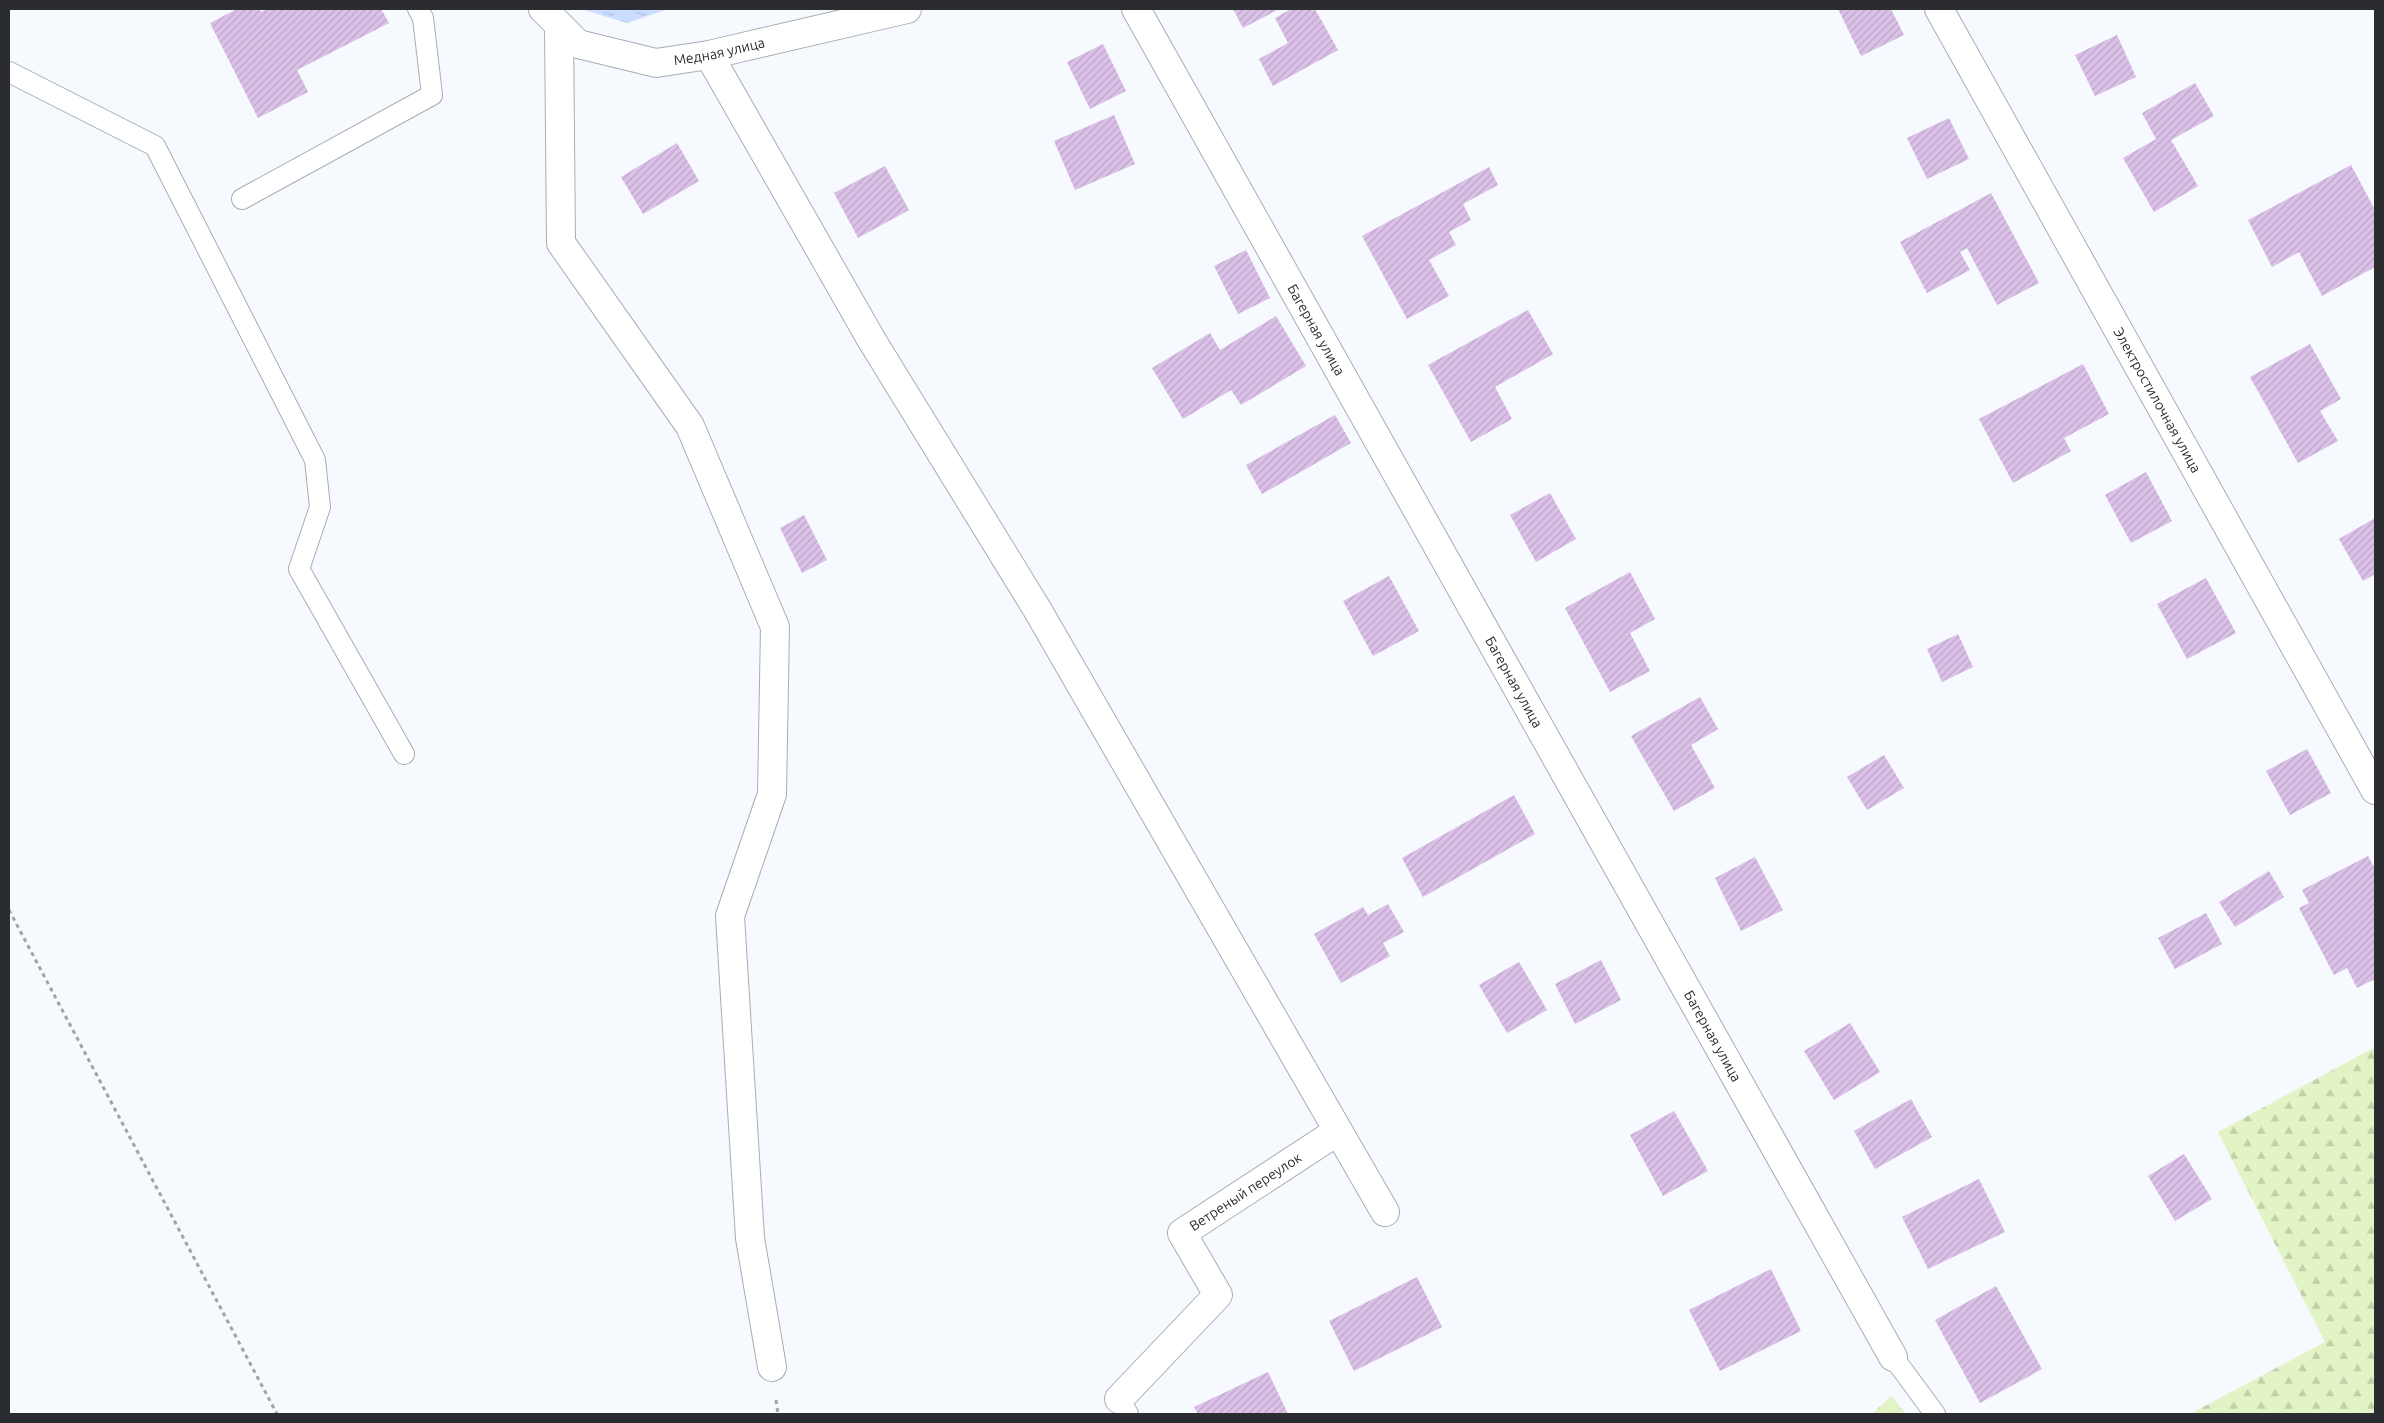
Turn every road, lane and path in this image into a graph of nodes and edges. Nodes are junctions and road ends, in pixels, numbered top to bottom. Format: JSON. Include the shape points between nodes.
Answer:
{"nodes":[{"id":1,"x":418,"y":9,"type":"edge"},
{"id":2,"x":907,"y":9,"type":"edge"},
{"id":3,"x":1136,"y":9,"type":"edge"},
{"id":4,"x":1939,"y":9,"type":"edge"},
{"id":5,"x":551,"y":17,"type":"edge"},
{"id":6,"x":709,"y":55,"type":"junction"},
{"id":7,"x":9,"y":72,"type":"edge"},
{"id":8,"x":242,"y":199,"type":"dead end"},
{"id":9,"x":404,"y":754,"type":"dead end"},
{"id":10,"x":2375,"y":790,"type":"edge"},
{"id":11,"x":9,"y":910,"type":"edge"},
{"id":12,"x":1338,"y":1131,"type":"junction"},
{"id":13,"x":1385,"y":1212,"type":"dead end"},
{"id":14,"x":1893,"y":1357,"type":"joint"},
{"id":15,"x":772,"y":1367,"type":"dead end"},
{"id":16,"x":1123,"y":1407,"type":"edge"},
{"id":17,"x":277,"y":1414,"type":"edge"},
{"id":18,"x":1936,"y":1414,"type":"edge"}],
"edges":[{"from":1,"to":8,"type":"lane","via":[[423,18],[432,95]]},
{"from":2,"to":6,"type":"street","name":"Медная улица"},
{"from":3,"to":14,"type":"street","name":"Багерная улица"},
{"from":4,"to":10,"type":"street","name":"Электростилочная улица"},
{"from":5,"to":6,"type":"street","name":"Медная улица","via":[[578,44],[656,64]]},
{"from":5,"to":15,"type":"street","via":[[561,243],[690,426],[775,627],[772,794],[730,916],[750,1238]]},
{"from":6,"to":12,"type":"street","via":[[871,339],[1037,609]]},
{"from":7,"to":9,"type":"lane","via":[[155,146],[315,460],[320,508],[299,569]]},
{"from":11,"to":17,"type":"path"},
{"from":12,"to":13,"type":"street"},
{"from":12,"to":16,"type":"street","name":"Ветреный переулок","via":[[1182,1233],[1218,1295]]},
{"from":14,"to":18,"type":"lane"}]}
